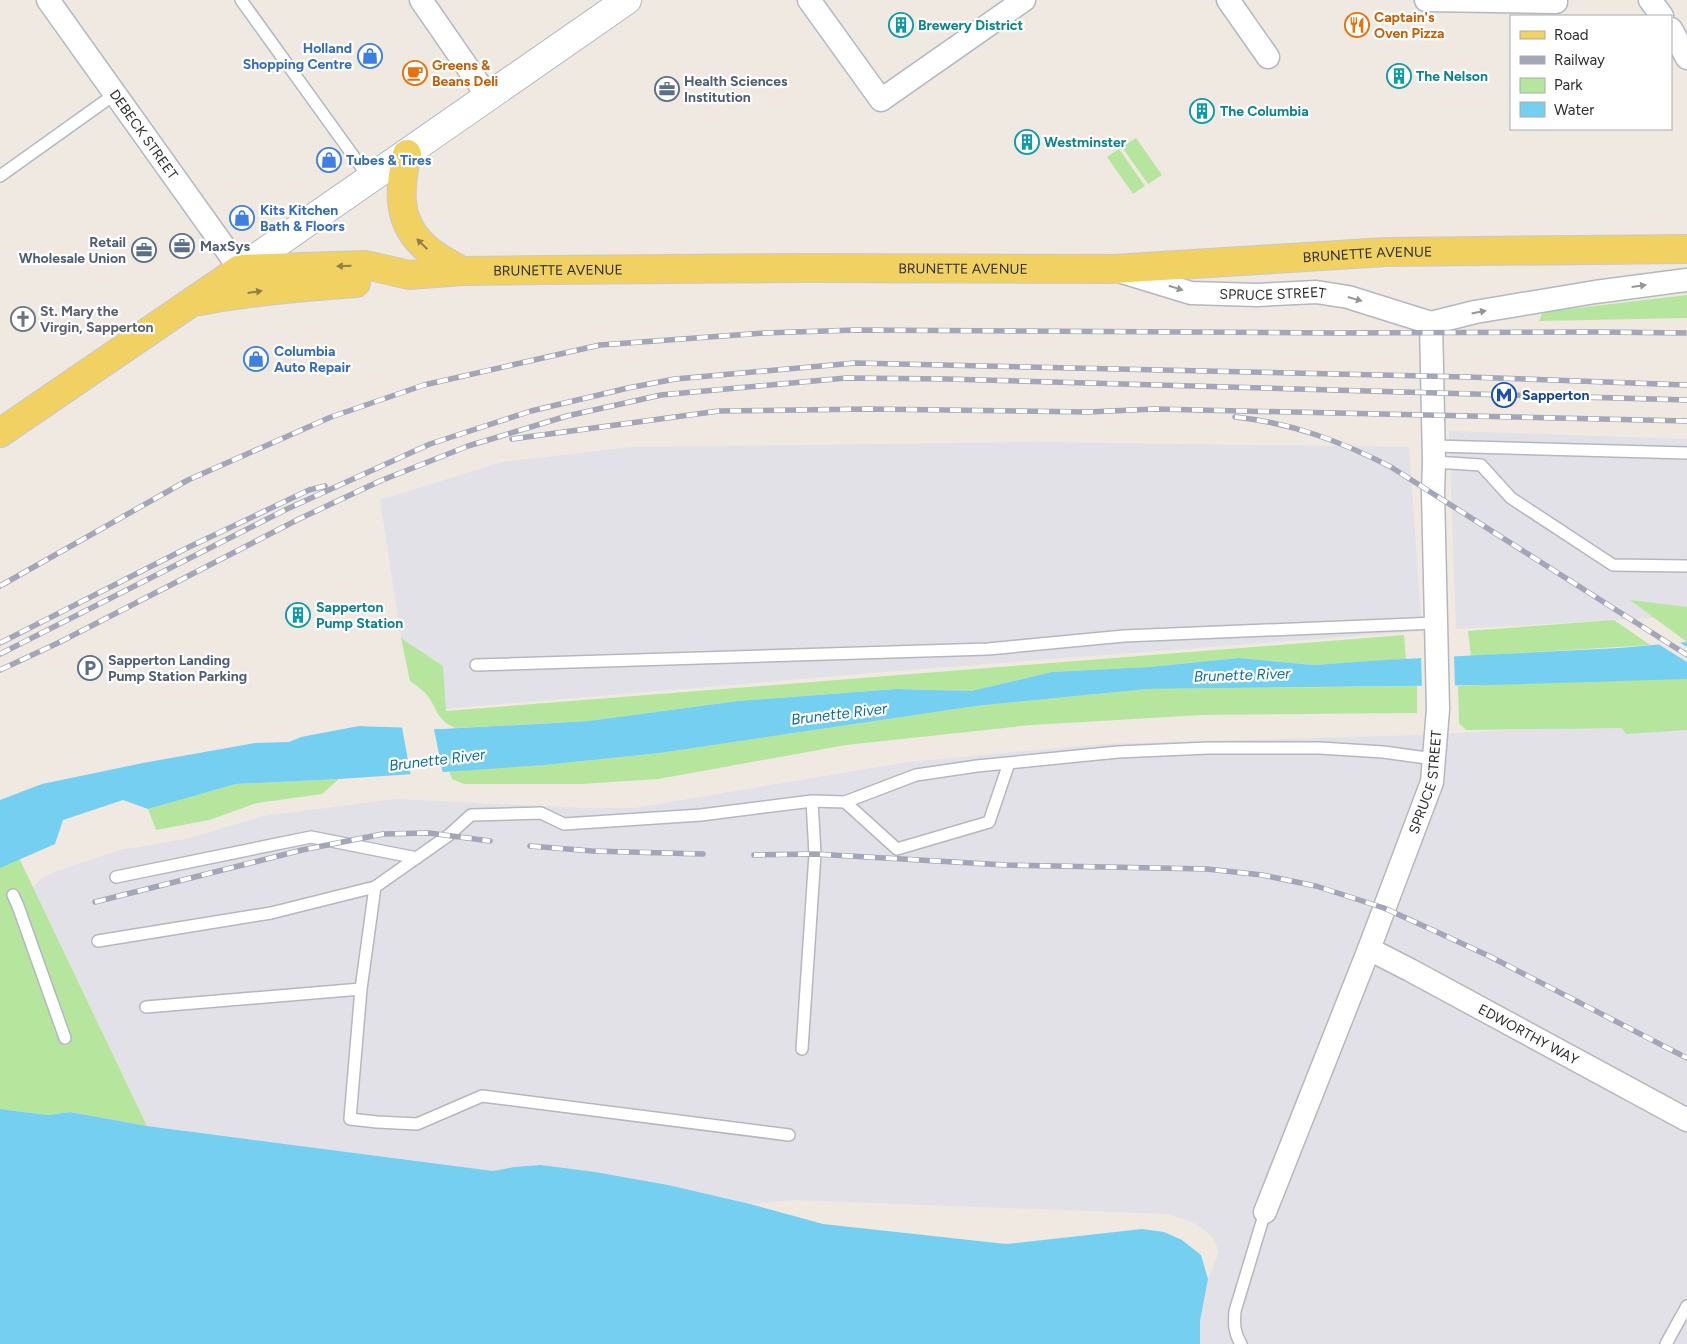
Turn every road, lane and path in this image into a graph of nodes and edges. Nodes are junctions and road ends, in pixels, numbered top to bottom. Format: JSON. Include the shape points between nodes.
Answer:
{"nodes":[{"id":1,"x":48,"y":0,"type":"edge"},
{"id":2,"x":241,"y":0,"type":"edge"},
{"id":3,"x":421,"y":0,"type":"edge"},
{"id":4,"x":627,"y":0,"type":"edge"},
{"id":5,"x":809,"y":0,"type":"edge"},
{"id":6,"x":1024,"y":0,"type":"edge"},
{"id":7,"x":1228,"y":0,"type":"edge"},
{"id":8,"x":1426,"y":0,"type":"edge"},
{"id":9,"x":1650,"y":0,"type":"edge"},
{"id":10,"x":1556,"y":2,"type":"dead end"},
{"id":11,"x":1661,"y":15,"type":"edge"},
{"id":12,"x":1672,"y":31,"type":"edge"},
{"id":13,"x":1268,"y":56,"type":"dead end"},
{"id":14,"x":1687,"y":58,"type":"edge"},
{"id":15,"x":116,"y":94,"type":"junction"},
{"id":16,"x":488,"y":97,"type":"junction"},
{"id":17,"x":407,"y":154,"type":"junction"},
{"id":18,"x":0,"y":176,"type":"edge"},
{"id":19,"x":370,"y":180,"type":"junction"},
{"id":20,"x":1687,"y":250,"type":"edge"},
{"id":21,"x":240,"y":269,"type":"junction"},
{"id":22,"x":1113,"y":269,"type":"junction"},
{"id":23,"x":462,"y":272,"type":"junction"},
{"id":24,"x":409,"y":275,"type":"junction"},
{"id":25,"x":1687,"y":280,"type":"edge"},
{"id":26,"x":189,"y":303,"type":"junction"},
{"id":27,"x":1431,"y":323,"type":"junction"},
{"id":28,"x":0,"y":433,"type":"edge"},
{"id":29,"x":1687,"y":453,"type":"edge"},
{"id":30,"x":1434,"y":454,"type":"junction"},
{"id":31,"x":1687,"y":566,"type":"edge"},
{"id":32,"x":1436,"y":622,"type":"junction"},
{"id":33,"x":476,"y":665,"type":"dead end"},
{"id":34,"x":1434,"y":759,"type":"junction"},
{"id":35,"x":1008,"y":763,"type":"junction"},
{"id":36,"x":812,"y":801,"type":"junction"},
{"id":37,"x":844,"y":802,"type":"junction"},
{"id":38,"x":417,"y":858,"type":"junction"},
{"id":39,"x":116,"y":877,"type":"dead end"},
{"id":40,"x":375,"y":887,"type":"junction"},
{"id":41,"x":13,"y":896,"type":"dead end"},
{"id":42,"x":98,"y":941,"type":"dead end"},
{"id":43,"x":1369,"y":950,"type":"junction"},
{"id":44,"x":361,"y":989,"type":"junction"},
{"id":45,"x":146,"y":1006,"type":"dead end"},
{"id":46,"x":65,"y":1038,"type":"dead end"},
{"id":47,"x":802,"y":1049,"type":"dead end"},
{"id":48,"x":1687,"y":1120,"type":"edge"},
{"id":49,"x":789,"y":1135,"type":"dead end"},
{"id":50,"x":1265,"y":1212,"type":"joint"},
{"id":51,"x":1687,"y":1306,"type":"edge"},
{"id":52,"x":1241,"y":1344,"type":"edge"},
{"id":53,"x":1666,"y":1344,"type":"edge"}],
"edges":[{"from":1,"to":15,"type":"street","name":"DEBECK STREET"},
{"from":2,"to":19,"type":"lane"},
{"from":3,"to":16,"type":"street"},
{"from":4,"to":16,"type":"street"},
{"from":5,"to":6,"type":"street","via":[[881,100]]},
{"from":7,"to":13,"type":"street"},
{"from":8,"to":10,"type":"street"},
{"from":9,"to":11,"type":"street"},
{"from":12,"to":14,"type":"street"},
{"from":15,"to":18,"type":"lane"},
{"from":15,"to":21,"type":"street","name":"DEBECK STREET"},
{"from":16,"to":17,"type":"street"},
{"from":17,"to":19,"type":"street"},
{"from":23,"to":17,"type":"main road","one_way":true,"via":[[426,249],[413,235],[404,216],[401,179]]},
{"from":19,"to":21,"type":"street"},
{"from":20,"to":22,"type":"main road","name":"BRUNETTE AVENUE","via":[[1386,252]]},
{"from":24,"to":21,"type":"main road","name":"BRUNETTE AVENUE","one_way":true,"via":[[366,265]]},
{"from":21,"to":26,"type":"main road"},
{"from":22,"to":23,"type":"main road","name":"BRUNETTE AVENUE"},
{"from":22,"to":27,"type":"street","name":"SPRUCE STREET","one_way":true,"via":[[1191,292],[1258,296],[1316,292],[1348,296]]},
{"from":23,"to":24,"type":"main road","name":"BRUNETTE AVENUE"},
{"from":26,"to":24,"type":"main road","one_way":true,"via":[[279,288],[358,283]]},
{"from":27,"to":25,"type":"street","one_way":true,"via":[[1595,292]]},
{"from":26,"to":28,"type":"main road"},
{"from":27,"to":30,"type":"street","name":"SPRUCE STREET"},
{"from":29,"to":30,"type":"lane"},
{"from":30,"to":31,"type":"lane","via":[[1481,464],[1511,498],[1613,565]]},
{"from":30,"to":32,"type":"street","name":"SPRUCE STREET"},
{"from":32,"to":33,"type":"lane","via":[[1124,636],[988,649]]},
{"from":32,"to":34,"type":"street","name":"SPRUCE STREET","via":[[1438,709]]},
{"from":34,"to":35,"type":"lane","via":[[1320,748],[1208,748],[1118,752]]},
{"from":34,"to":43,"type":"street","name":"SPRUCE STREET","via":[[1432,782]]},
{"from":35,"to":37,"type":"lane","via":[[916,775]]},
{"from":35,"to":37,"type":"lane","via":[[989,822],[897,849]]},
{"from":36,"to":37,"type":"lane"},
{"from":36,"to":38,"type":"lane","via":[[701,815],[564,824],[541,813],[471,815]]},
{"from":36,"to":47,"type":"lane","via":[[815,854]]},
{"from":38,"to":39,"type":"lane","via":[[311,838]]},
{"from":38,"to":40,"type":"lane"},
{"from":40,"to":42,"type":"lane","via":[[271,913]]},
{"from":40,"to":44,"type":"lane"},
{"from":41,"to":46,"type":"lane"},
{"from":43,"to":48,"type":"street","name":"EDWORTHY WAY"},
{"from":43,"to":50,"type":"street","name":"SPRUCE STREET"},
{"from":44,"to":45,"type":"lane"},
{"from":44,"to":49,"type":"lane","via":[[350,1119],[417,1124],[482,1096]]},
{"from":50,"to":52,"type":"lane","via":[[1235,1311],[1234,1326]]},
{"from":51,"to":53,"type":"lane"}]}
